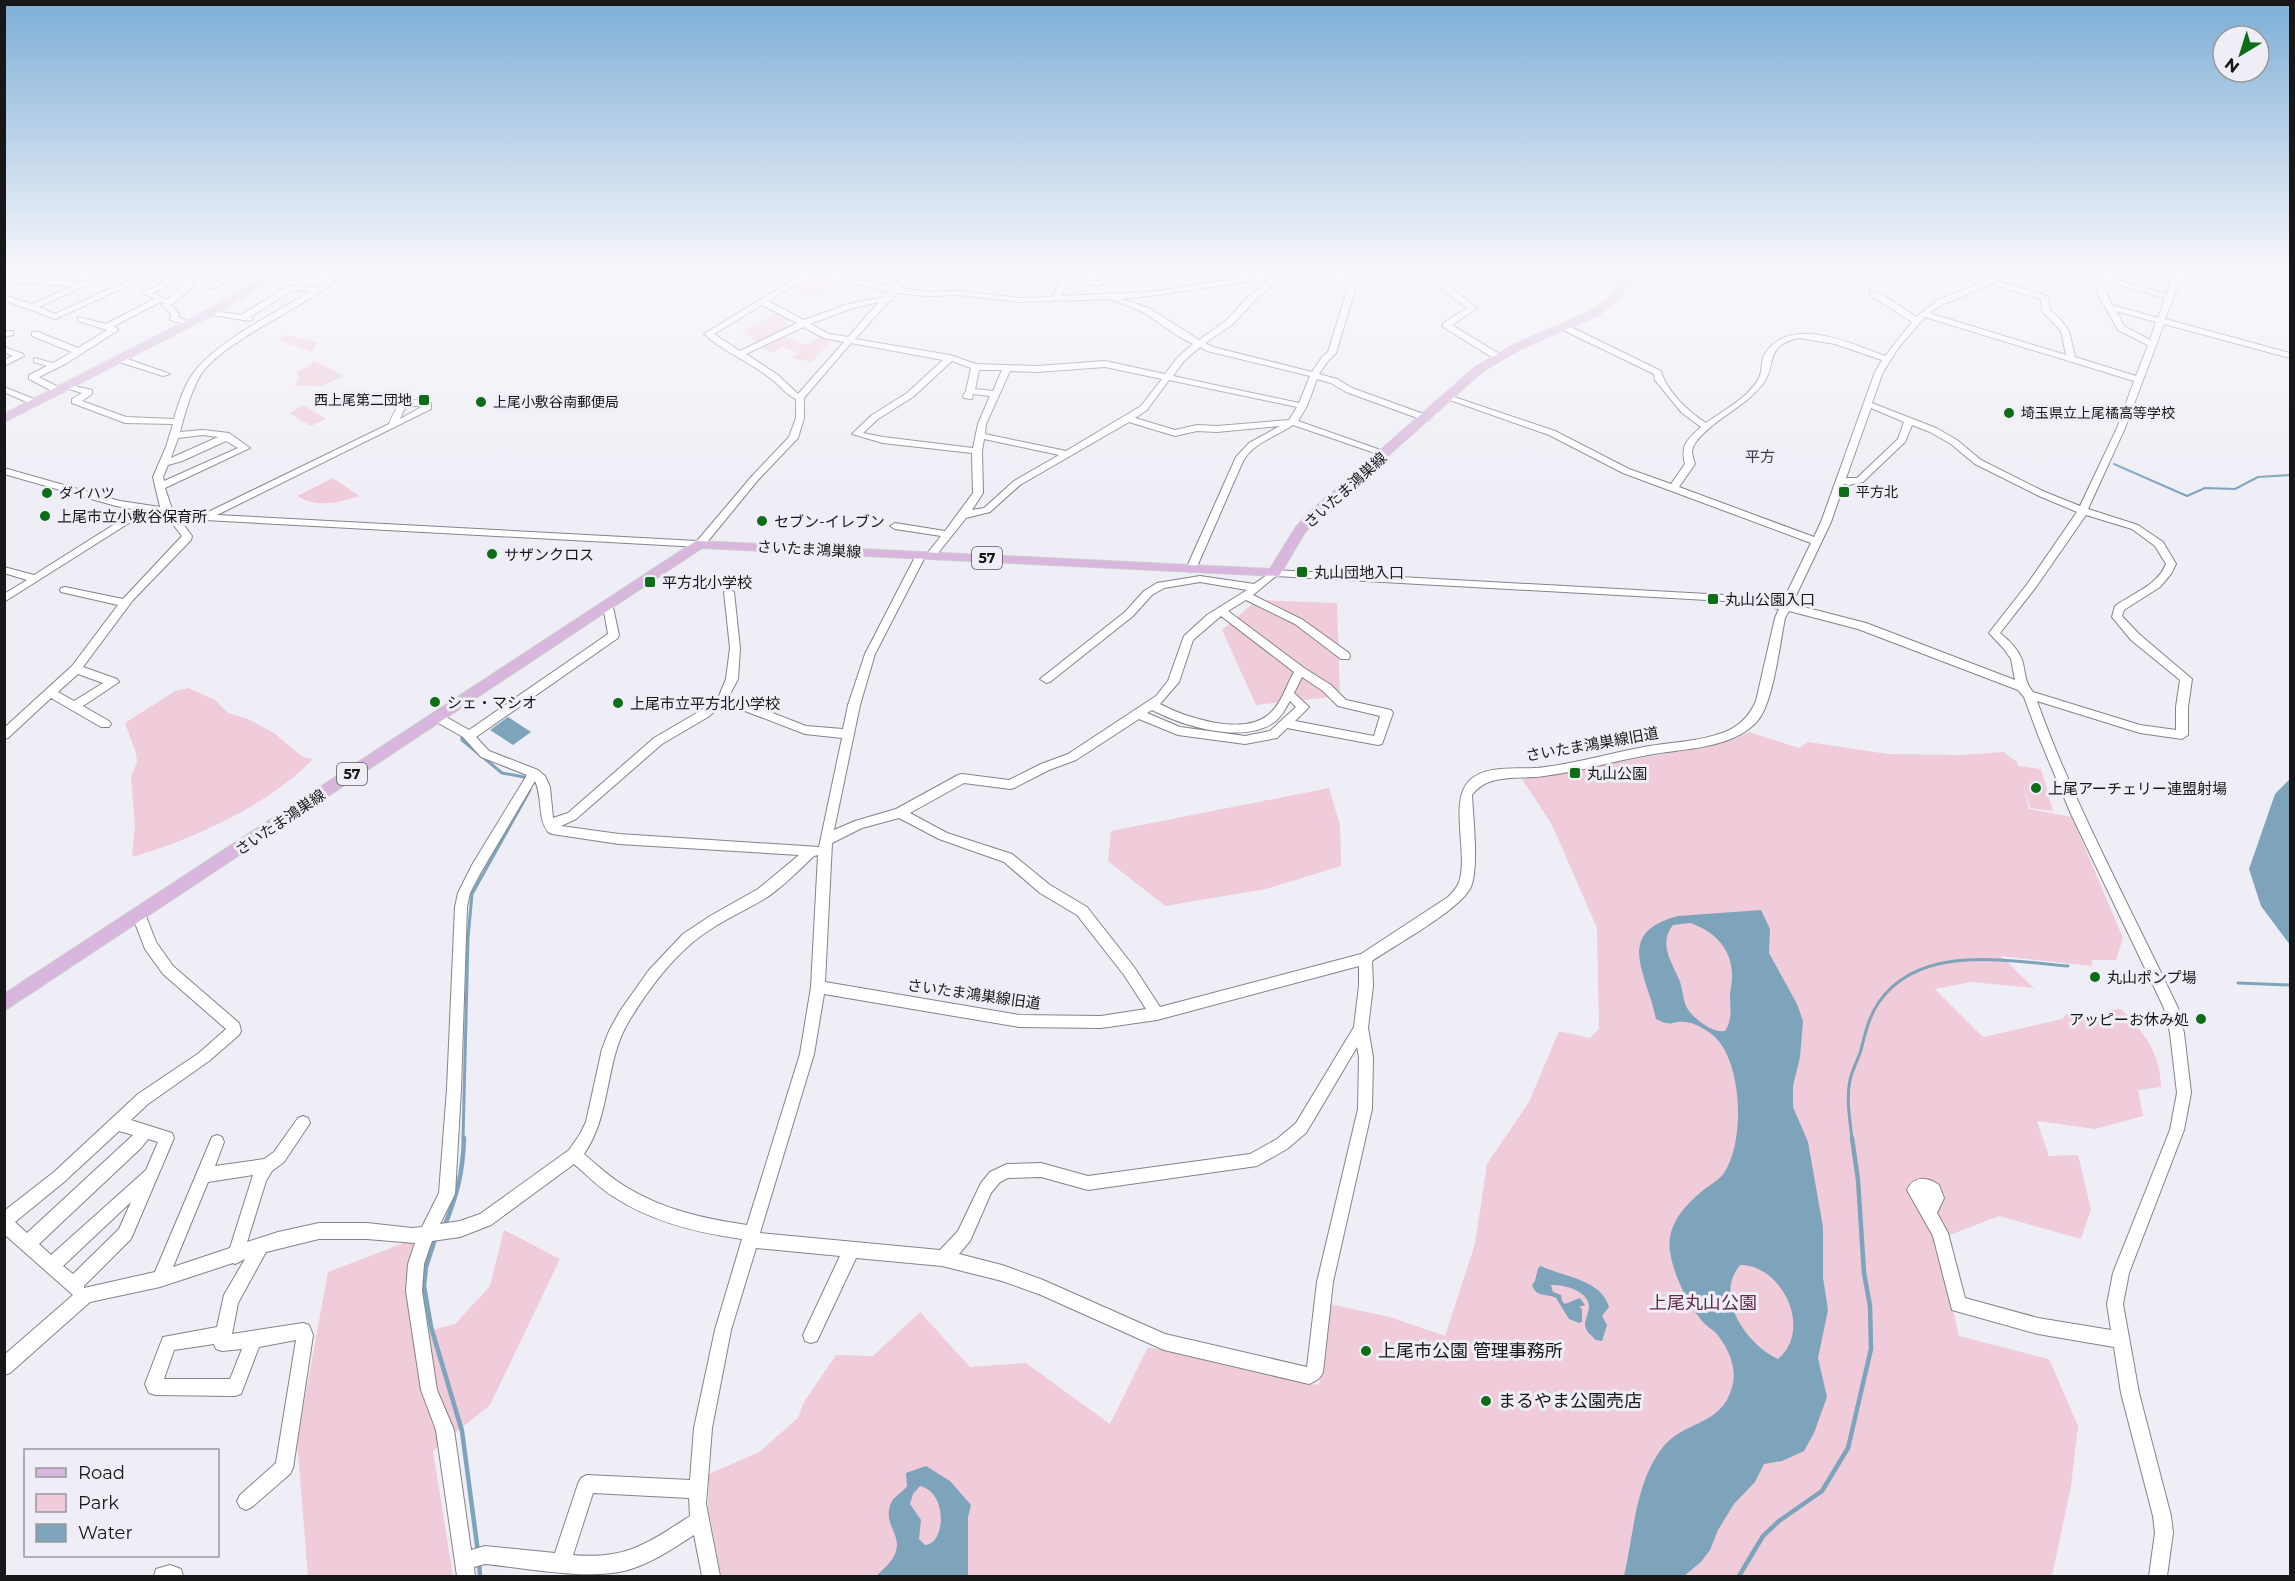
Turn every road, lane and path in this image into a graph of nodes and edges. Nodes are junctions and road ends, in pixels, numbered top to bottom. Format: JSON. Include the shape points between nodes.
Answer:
{"nodes":[{"id":1,"x":64,"y":346,"type":"edge"},
{"id":2,"x":86,"y":346,"type":"edge"},
{"id":3,"x":144,"y":346,"type":"edge"},
{"id":4,"x":230,"y":346,"type":"edge"},
{"id":5,"x":725,"y":346,"type":"edge"},
{"id":6,"x":757,"y":346,"type":"edge"},
{"id":7,"x":846,"y":346,"type":"edge"},
{"id":8,"x":878,"y":346,"type":"edge"},
{"id":9,"x":1196,"y":346,"type":"edge"},
{"id":10,"x":1203,"y":346,"type":"edge"},
{"id":11,"x":1334,"y":346,"type":"edge"},
{"id":12,"x":1480,"y":346,"type":"edge"},
{"id":13,"x":1523,"y":346,"type":"edge"},
{"id":14,"x":1602,"y":346,"type":"edge"},
{"id":15,"x":1778,"y":346,"type":"edge"},
{"id":16,"x":1844,"y":346,"type":"edge"},
{"id":17,"x":1897,"y":346,"type":"edge"},
{"id":18,"x":2028,"y":346,"type":"edge"},
{"id":19,"x":2070,"y":346,"type":"edge"},
{"id":20,"x":2150,"y":346,"type":"edge"},
{"id":21,"x":2258,"y":346,"type":"edge"},
{"id":22,"x":4,"y":349,"type":"edge"},
{"id":23,"x":77,"y":351,"type":"junction"},
{"id":24,"x":738,"y":355,"type":"junction"},
{"id":25,"x":2290,"y":356,"type":"edge"},
{"id":26,"x":1498,"y":357,"type":"junction"},
{"id":27,"x":950,"y":358,"type":"junction"},
{"id":28,"x":119,"y":359,"type":"junction"},
{"id":29,"x":1887,"y":359,"type":"junction"},
{"id":30,"x":2071,"y":359,"type":"junction"},
{"id":31,"x":37,"y":360,"type":"dead end"},
{"id":32,"x":4,"y":364,"type":"edge"},
{"id":33,"x":54,"y":366,"type":"junction"},
{"id":34,"x":975,"y":368,"type":"junction"},
{"id":35,"x":1006,"y":369,"type":"junction"},
{"id":36,"x":166,"y":374,"type":"dead end"},
{"id":37,"x":1315,"y":375,"type":"junction"},
{"id":38,"x":1168,"y":377,"type":"junction"},
{"id":39,"x":2138,"y":379,"type":"junction"},
{"id":40,"x":4,"y":389,"type":"edge"},
{"id":41,"x":64,"y":389,"type":"junction"},
{"id":42,"x":997,"y":394,"type":"junction"},
{"id":43,"x":800,"y":398,"type":"junction"},
{"id":44,"x":1448,"y":398,"type":"junction"},
{"id":45,"x":36,"y":403,"type":"junction"},
{"id":46,"x":1867,"y":404,"type":"junction"},
{"id":47,"x":1303,"y":406,"type":"junction"},
{"id":48,"x":1426,"y":418,"type":"junction"},
{"id":49,"x":4,"y":419,"type":"edge"},
{"id":50,"x":1128,"y":419,"type":"junction"},
{"id":51,"x":1909,"y":420,"type":"junction"},
{"id":52,"x":178,"y":422,"type":"junction"},
{"id":53,"x":1293,"y":422,"type":"junction"},
{"id":54,"x":392,"y":426,"type":"dead end"},
{"id":55,"x":1707,"y":427,"type":"junction"},
{"id":56,"x":174,"y":436,"type":"junction"},
{"id":57,"x":229,"y":436,"type":"junction"},
{"id":58,"x":981,"y":436,"type":"junction"},
{"id":59,"x":977,"y":451,"type":"junction"},
{"id":60,"x":1384,"y":453,"type":"junction"},
{"id":61,"x":1068,"y":454,"type":"junction"},
{"id":62,"x":162,"y":463,"type":"junction"},
{"id":63,"x":4,"y":471,"type":"edge"},
{"id":64,"x":1840,"y":479,"type":"junction"},
{"id":65,"x":159,"y":487,"type":"junction"},
{"id":66,"x":1674,"y":488,"type":"junction"},
{"id":67,"x":145,"y":510,"type":"junction"},
{"id":68,"x":2083,"y":511,"type":"junction"},
{"id":69,"x":167,"y":513,"type":"junction"},
{"id":70,"x":964,"y":515,"type":"junction"},
{"id":71,"x":205,"y":517,"type":"junction"},
{"id":72,"x":895,"y":526,"type":"dead end"},
{"id":73,"x":947,"y":534,"type":"junction"},
{"id":74,"x":1817,"y":542,"type":"junction"},
{"id":75,"x":700,"y":544,"type":"junction"},
{"id":76,"x":926,"y":555,"type":"junction"},
{"id":77,"x":1191,"y":569,"type":"junction"},
{"id":78,"x":4,"y":570,"type":"edge"},
{"id":79,"x":1274,"y":573,"type":"junction"},
{"id":80,"x":35,"y":579,"type":"junction"},
{"id":81,"x":1256,"y":588,"type":"junction"},
{"id":82,"x":65,"y":590,"type":"dead end"},
{"id":83,"x":729,"y":592,"type":"dead end"},
{"id":84,"x":1246,"y":596,"type":"junction"},
{"id":85,"x":4,"y":599,"type":"edge"},
{"id":86,"x":125,"y":603,"type":"junction"},
{"id":87,"x":608,"y":604,"type":"junction"},
{"id":88,"x":1786,"y":606,"type":"junction"},
{"id":89,"x":1221,"y":611,"type":"junction"},
{"id":90,"x":1345,"y":656,"type":"dead end"},
{"id":91,"x":76,"y":669,"type":"junction"},
{"id":92,"x":1300,"y":671,"type":"junction"},
{"id":93,"x":1047,"y":679,"type":"dead end"},
{"id":94,"x":2026,"y":691,"type":"junction"},
{"id":95,"x":51,"y":693,"type":"junction"},
{"id":96,"x":1288,"y":693,"type":"junction"},
{"id":97,"x":723,"y":698,"type":"junction"},
{"id":98,"x":1152,"y":705,"type":"junction"},
{"id":99,"x":73,"y":707,"type":"junction"},
{"id":100,"x":1139,"y":714,"type":"junction"},
{"id":101,"x":437,"y":717,"type":"junction"},
{"id":102,"x":105,"y":724,"type":"dead end"},
{"id":103,"x":1287,"y":724,"type":"junction"},
{"id":104,"x":848,"y":734,"type":"junction"},
{"id":105,"x":4,"y":735,"type":"edge"},
{"id":106,"x":469,"y":736,"type":"junction"},
{"id":107,"x":534,"y":773,"type":"junction"},
{"id":108,"x":900,"y":813,"type":"junction"},
{"id":109,"x":549,"y":825,"type":"junction"},
{"id":110,"x":820,"y":847,"type":"junction"},
{"id":111,"x":139,"y":915,"type":"junction"},
{"id":112,"x":1365,"y":958,"type":"junction"},
{"id":113,"x":818,"y":987,"type":"junction"},
{"id":114,"x":4,"y":1004,"type":"edge"},
{"id":115,"x":1157,"y":1014,"type":"junction"},
{"id":116,"x":1362,"y":1028,"type":"junction"},
{"id":117,"x":117,"y":1123,"type":"junction"},
{"id":118,"x":303,"y":1123,"type":"dead end"},
{"id":119,"x":144,"y":1133,"type":"junction"},
{"id":120,"x":217,"y":1142,"type":"dead end"},
{"id":121,"x":574,"y":1155,"type":"junction"},
{"id":122,"x":267,"y":1166,"type":"junction"},
{"id":123,"x":150,"y":1175,"type":"junction"},
{"id":124,"x":203,"y":1175,"type":"junction"},
{"id":125,"x":1928,"y":1211,"type":"dead end"},
{"id":126,"x":4,"y":1222,"type":"edge"},
{"id":127,"x":426,"y":1235,"type":"junction"},
{"id":128,"x":751,"y":1237,"type":"junction"},
{"id":129,"x":27,"y":1244,"type":"junction"},
{"id":130,"x":260,"y":1248,"type":"junction"},
{"id":131,"x":852,"y":1249,"type":"junction"},
{"id":132,"x":235,"y":1256,"type":"junction"},
{"id":133,"x":942,"y":1258,"type":"junction"},
{"id":134,"x":52,"y":1265,"type":"junction"},
{"id":135,"x":160,"y":1279,"type":"junction"},
{"id":136,"x":79,"y":1290,"type":"junction"},
{"id":137,"x":224,"y":1334,"type":"junction"},
{"id":138,"x":811,"y":1335,"type":"dead end"},
{"id":139,"x":251,"y":1340,"type":"junction"},
{"id":140,"x":2121,"y":1340,"type":"junction"},
{"id":141,"x":4,"y":1367,"type":"edge"},
{"id":142,"x":697,"y":1489,"type":"junction"},
{"id":143,"x":246,"y":1501,"type":"dead end"},
{"id":144,"x":699,"y":1521,"type":"junction"},
{"id":145,"x":561,"y":1563,"type":"junction"},
{"id":146,"x":465,"y":1569,"type":"edge"},
{"id":147,"x":163,"y":1576,"type":"edge"},
{"id":148,"x":174,"y":1576,"type":"edge"},
{"id":149,"x":711,"y":1576,"type":"edge"},
{"id":150,"x":2158,"y":1576,"type":"edge"}],
"edges":[{"from":1,"to":23,"type":"street"},
{"from":2,"to":23,"type":"street"},
{"from":3,"to":28,"type":"main road"},
{"from":4,"to":52,"type":"street","via":[[204,364],[189,389]]},
{"from":5,"to":24,"type":"street"},
{"from":6,"to":24,"type":"street"},
{"from":7,"to":43,"type":"street"},
{"from":8,"to":27,"type":"street"},
{"from":9,"to":38,"type":"street"},
{"from":10,"to":37,"type":"street","via":[[1230,356]]},
{"from":11,"to":37,"type":"street"},
{"from":12,"to":26,"type":"street"},
{"from":13,"to":26,"type":"main road","name":"さいたま鴻巣線"},
{"from":14,"to":55,"type":"street","via":[[1658,374],[1678,407]]},
{"from":15,"to":55,"type":"street","via":[[1766,359],[1763,378],[1751,393]]},
{"from":16,"to":29,"type":"street"},
{"from":17,"to":29,"type":"street","name":"さいたま鴻巣線旧道"},
{"from":18,"to":30,"type":"street"},
{"from":19,"to":30,"type":"street"},
{"from":20,"to":39,"type":"street"},
{"from":21,"to":25,"type":"street"},
{"from":22,"to":32,"type":"street","via":[[20,356]]},
{"from":23,"to":33,"type":"street"},
{"from":24,"to":43,"type":"street"},
{"from":26,"to":44,"type":"main road","name":"さいたま鴻巣線"},
{"from":27,"to":34,"type":"street"},
{"from":27,"to":59,"type":"street","via":[[919,388],[857,434]]},
{"from":28,"to":36,"type":"street"},
{"from":28,"to":41,"type":"main road"},
{"from":29,"to":46,"type":"street","name":"さいたま鴻巣線旧道"},
{"from":30,"to":39,"type":"street"},
{"from":31,"to":33,"type":"street"},
{"from":33,"to":41,"type":"street","via":[[28,376]]},
{"from":34,"to":35,"type":"street"},
{"from":34,"to":42,"type":"street","via":[[970,394]]},
{"from":35,"to":38,"type":"street","via":[[1105,364]]},
{"from":35,"to":42,"type":"street"},
{"from":37,"to":47,"type":"street"},
{"from":37,"to":48,"type":"street"},
{"from":38,"to":47,"type":"street"},
{"from":38,"to":50,"type":"street","via":[[1144,408]]},
{"from":39,"to":68,"type":"street","via":[[2121,428]]},
{"from":40,"to":45,"type":"street"},
{"from":41,"to":45,"type":"main road"},
{"from":41,"to":52,"type":"street","via":[[89,392],[75,401],[126,420]]},
{"from":42,"to":58,"type":"street","via":[[982,424]]},
{"from":43,"to":75,"type":"street","via":[[800,418],[793,438]]},
{"from":44,"to":48,"type":"main road","name":"さいたま鴻巣線"},
{"from":44,"to":66,"type":"street","via":[[1552,433],[1626,471]]},
{"from":45,"to":49,"type":"main road"},
{"from":46,"to":51,"type":"street"},
{"from":46,"to":64,"type":"street","name":"さいたま鴻巣線旧道"},
{"from":47,"to":53,"type":"street"},
{"from":48,"to":60,"type":"main road","name":"さいたま鴻巣線"},
{"from":50,"to":53,"type":"street","via":[[1175,433]]},
{"from":50,"to":61,"type":"street"},
{"from":51,"to":64,"type":"street","via":[[1902,440],[1860,480]]},
{"from":51,"to":68,"type":"street","via":[[1954,442],[1995,471]]},
{"from":52,"to":56,"type":"street"},
{"from":53,"to":60,"type":"street"},
{"from":53,"to":77,"type":"street","via":[[1246,450]]},
{"from":54,"to":71,"type":"street"},
{"from":55,"to":66,"type":"street","via":[[1688,448],[1690,464]]},
{"from":56,"to":57,"type":"street","via":[[200,431]]},
{"from":56,"to":62,"type":"street"},
{"from":57,"to":62,"type":"street"},
{"from":57,"to":65,"type":"street","via":[[244,448]]},
{"from":58,"to":59,"type":"street"},
{"from":58,"to":61,"type":"street"},
{"from":59,"to":70,"type":"street","via":[[978,493]]},
{"from":60,"to":79,"type":"main road","name":"さいたま鴻巣線","via":[[1306,523]]},
{"from":61,"to":70,"type":"street","via":[[1017,483],[987,510]]},
{"from":62,"to":65,"type":"street"},
{"from":63,"to":67,"type":"street"},
{"from":64,"to":74,"type":"street","name":"さいたま鴻巣線旧道"},
{"from":65,"to":69,"type":"street"},
{"from":66,"to":74,"type":"street"},
{"from":67,"to":69,"type":"street"},
{"from":67,"to":80,"type":"street"},
{"from":68,"to":94,"type":"street","via":[[1994,633],[2016,659]]},
{"from":68,"to":94,"type":"street","via":[[2150,535],[2171,564],[2165,578],[2118,608],[2117,617],[2135,638],[2188,682],[2182,707],[2184,733],[2140,729]]},
{"from":69,"to":71,"type":"street"},
{"from":69,"to":86,"type":"street","via":[[184,531],[186,540]]},
{"from":70,"to":73,"type":"street"},
{"from":71,"to":75,"type":"street"},
{"from":72,"to":73,"type":"street"},
{"from":73,"to":76,"type":"street"},
{"from":74,"to":88,"type":"street","name":"さいたま鴻巣線旧道"},
{"from":75,"to":76,"type":"main road","name":"さいたま鴻巣線","number":"57"},
{"from":75,"to":87,"type":"main road","name":"さいたま鴻巣線","number":"57"},
{"from":76,"to":77,"type":"main road","name":"さいたま鴻巣線","number":"57"},
{"from":76,"to":104,"type":"street","via":[[866,664]]},
{"from":77,"to":79,"type":"main road","name":"さいたま鴻巣線","number":"57"},
{"from":78,"to":80,"type":"street"},
{"from":79,"to":81,"type":"street"},
{"from":79,"to":88,"type":"street","via":[[1696,595]]},
{"from":80,"to":85,"type":"street"},
{"from":81,"to":84,"type":"street"},
{"from":81,"to":93,"type":"street","via":[[1200,579],[1161,585]]},
{"from":82,"to":86,"type":"street"},
{"from":83,"to":97,"type":"street","via":[[735,648],[732,679]]},
{"from":84,"to":89,"type":"street"},
{"from":84,"to":90,"type":"street","via":[[1299,622]]},
{"from":86,"to":91,"type":"street"},
{"from":87,"to":101,"type":"main road","name":"さいたま鴻巣線","number":"57"},
{"from":87,"to":106,"type":"street","via":[[614,636]]},
{"from":88,"to":94,"type":"street","via":[[1862,626]]},
{"from":88,"to":112,"type":"street","name":"さいたま鴻巣線旧道","via":[[1776,632],[1762,701],[1746,725],[1730,735],[1704,742],[1544,772],[1480,779],[1466,794],[1465,885],[1453,901]]},
{"from":89,"to":92,"type":"street"},
{"from":89,"to":98,"type":"street","via":[[1202,623],[1188,639],[1173,682]]},
{"from":91,"to":95,"type":"street"},
{"from":91,"to":99,"type":"street","via":[[113,682]]},
{"from":92,"to":96,"type":"street"},
{"from":92,"to":103,"type":"street","via":[[1342,703],[1387,713],[1378,741]]},
{"from":94,"to":140,"type":"street","via":[[2088,838],[2171,1008],[2177,1033],[2184,1093],[2177,1130],[2121,1273],[2115,1304]]},
{"from":95,"to":99,"type":"street"},
{"from":95,"to":105,"type":"street"},
{"from":96,"to":98,"type":"street","via":[[1270,719],[1245,729],[1181,718]]},
{"from":96,"to":103,"type":"street","via":[[1303,707]]},
{"from":97,"to":104,"type":"street","via":[[804,730]]},
{"from":97,"to":109,"type":"street","via":[[705,714],[658,741],[572,816]]},
{"from":98,"to":100,"type":"street"},
{"from":99,"to":102,"type":"street"},
{"from":100,"to":103,"type":"street","via":[[1167,729],[1235,740],[1273,735]]},
{"from":100,"to":108,"type":"street","via":[[1072,757],[1018,782],[1000,784],[962,778]]},
{"from":101,"to":106,"type":"street"},
{"from":101,"to":111,"type":"main road","name":"さいたま鴻巣線","number":"57"},
{"from":104,"to":110,"type":"street"},
{"from":106,"to":107,"type":"street","via":[[485,754]]},
{"from":107,"to":109,"type":"street","via":[[544,787]]},
{"from":107,"to":127,"type":"street","via":[[464,893],[447,1194]]},
{"from":108,"to":110,"type":"street","via":[[859,824]]},
{"from":108,"to":115,"type":"street","via":[[952,840],[1008,858],[1045,889],[1082,911]]},
{"from":109,"to":110,"type":"street","via":[[552,829],[619,839]]},
{"from":110,"to":113,"type":"street"},
{"from":110,"to":121,"type":"street","via":[[766,891],[691,936],[661,964],[612,1035],[594,1121],[586,1143]]},
{"from":111,"to":114,"type":"main road","name":"さいたま鴻巣線","number":"57"},
{"from":111,"to":117,"type":"street","via":[[150,945],[168,970],[234,1031]]},
{"from":112,"to":115,"type":"street","name":"さいたま鴻巣線旧道"},
{"from":112,"to":116,"type":"street"},
{"from":113,"to":115,"type":"street","name":"さいたま鴻巣線旧道","via":[[1019,1021],[1101,1022]]},
{"from":113,"to":128,"type":"street","via":[[807,1054]]},
{"from":116,"to":133,"type":"street","via":[[1301,1128],[1252,1161],[1088,1183],[1047,1171],[1007,1171],[986,1188],[964,1236]]},
{"from":116,"to":133,"type":"street","via":[[1365,1109],[1325,1282],[1315,1371],[1310,1376],[1164,1342],[1043,1288]]},
{"from":117,"to":119,"type":"street"},
{"from":117,"to":126,"type":"street","via":[[60,1177]]},
{"from":118,"to":122,"type":"street","via":[[279,1157]]},
{"from":119,"to":123,"type":"street","via":[[167,1138]]},
{"from":119,"to":129,"type":"street"},
{"from":120,"to":124,"type":"street"},
{"from":121,"to":127,"type":"street","via":[[485,1220]]},
{"from":121,"to":128,"type":"street","via":[[620,1192],[655,1211]]},
{"from":122,"to":124,"type":"street"},
{"from":122,"to":132,"type":"street","via":[[259,1178]]},
{"from":123,"to":134,"type":"street"},
{"from":123,"to":136,"type":"street","via":[[121,1240]]},
{"from":124,"to":135,"type":"street"},
{"from":125,"to":140,"type":"street","via":[[1940,1233],[1958,1304],[2038,1326]]},
{"from":126,"to":129,"type":"street"},
{"from":127,"to":130,"type":"street","via":[[319,1231]]},
{"from":127,"to":146,"type":"street","via":[[416,1263],[417,1324],[429,1390],[445,1430]]},
{"from":128,"to":131,"type":"street"},
{"from":128,"to":142,"type":"street","via":[[719,1350],[703,1428]]},
{"from":129,"to":134,"type":"street"},
{"from":130,"to":132,"type":"street"},
{"from":130,"to":137,"type":"street","via":[[230,1300]]},
{"from":131,"to":133,"type":"street"},
{"from":131,"to":138,"type":"street"},
{"from":132,"to":135,"type":"street"},
{"from":134,"to":136,"type":"street"},
{"from":135,"to":136,"type":"street"},
{"from":136,"to":141,"type":"street"},
{"from":137,"to":139,"type":"street","via":[[222,1343]]},
{"from":137,"to":139,"type":"street","via":[[169,1342],[155,1387],[235,1388]]},
{"from":139,"to":143,"type":"street","via":[[303,1331],[305,1335],[284,1468]]},
{"from":140,"to":150,"type":"street","via":[[2130,1393],[2163,1524]]},
{"from":142,"to":144,"type":"street"},
{"from":142,"to":145,"type":"street","via":[[587,1484]]},
{"from":144,"to":145,"type":"street","via":[[654,1550],[625,1562],[593,1566]]},
{"from":144,"to":149,"type":"street"},
{"from":145,"to":146,"type":"street","via":[[485,1555]]},
{"from":147,"to":148,"type":"street"}]}
